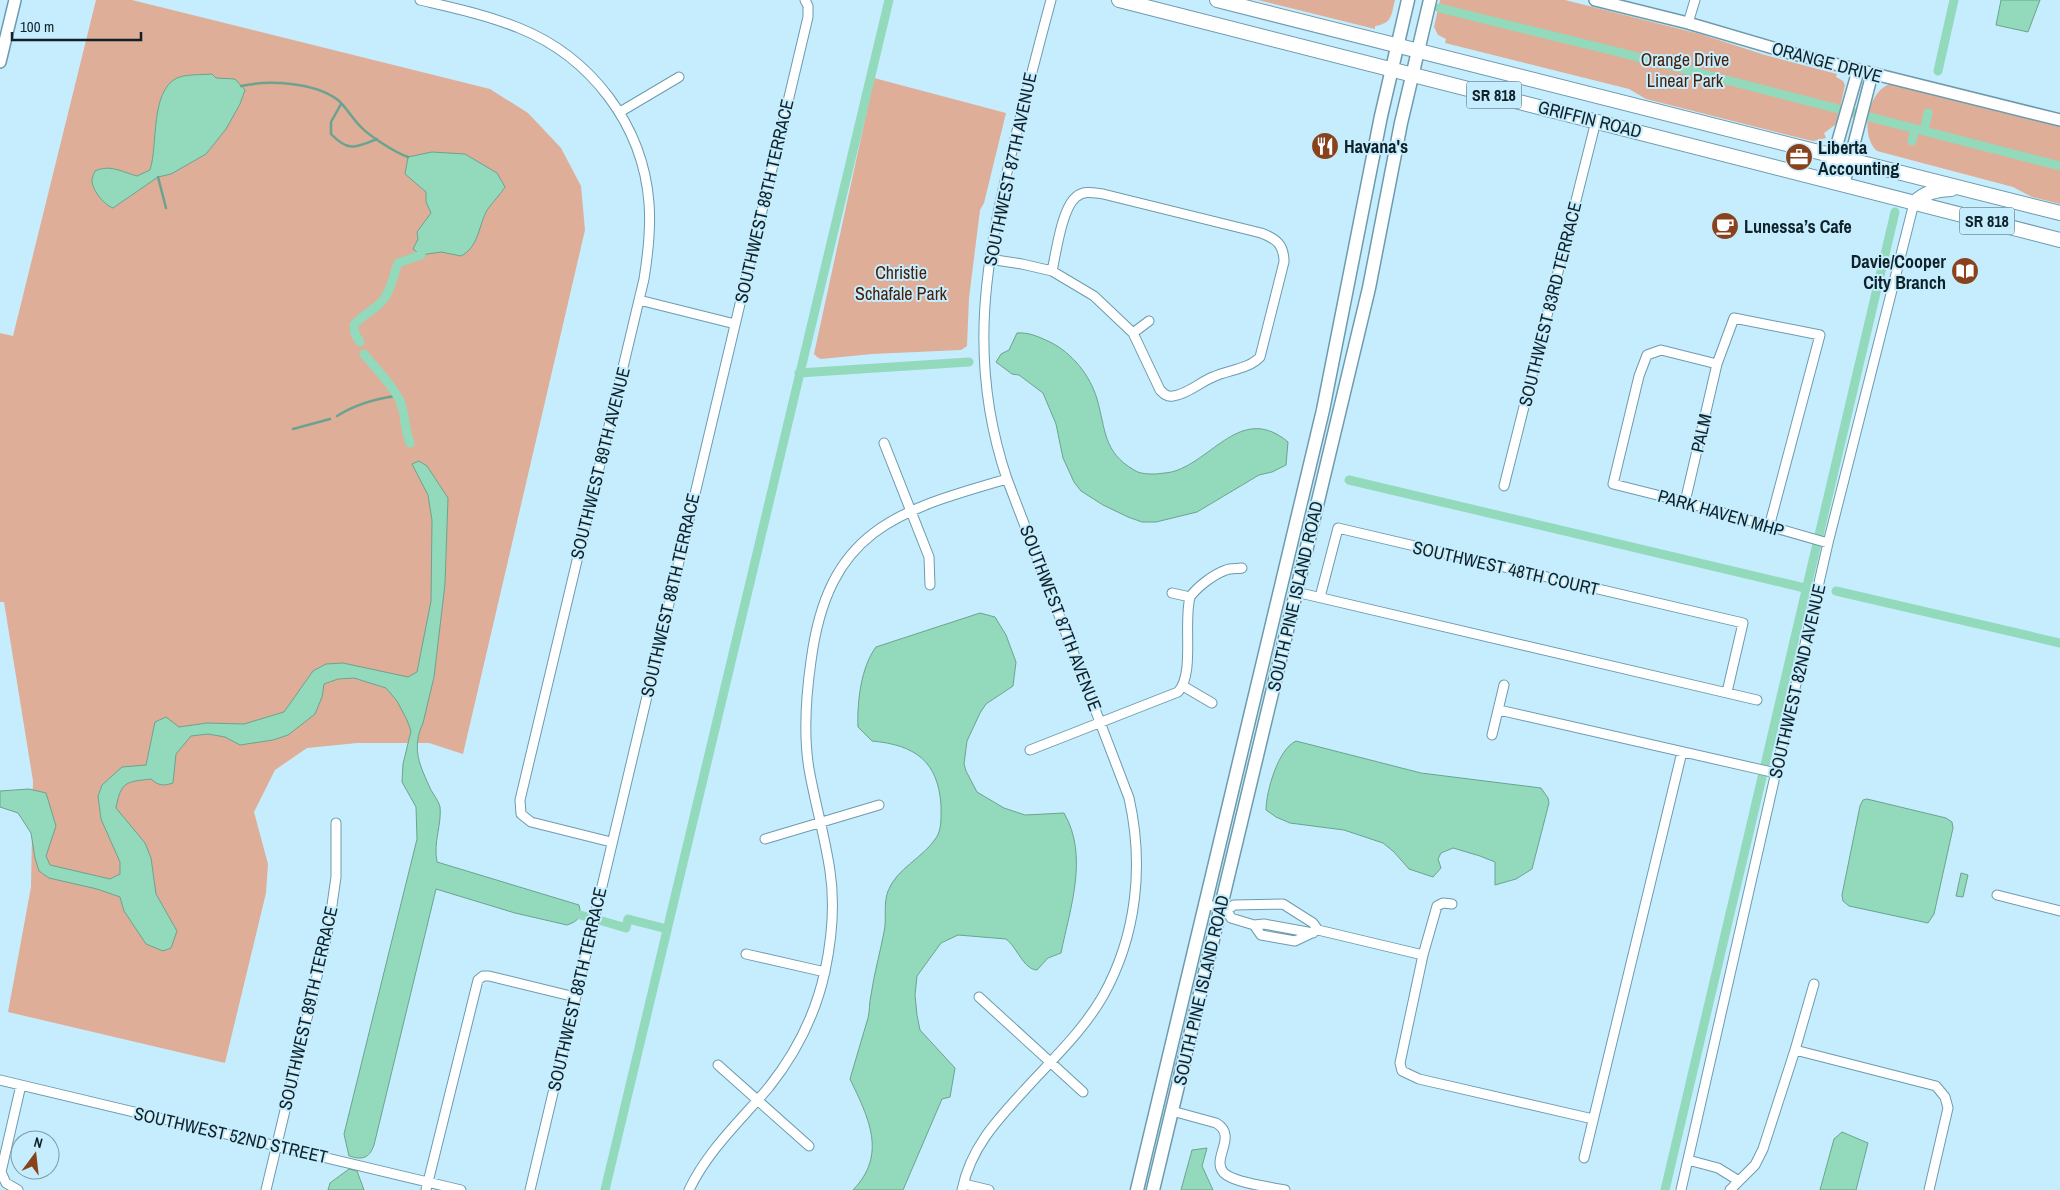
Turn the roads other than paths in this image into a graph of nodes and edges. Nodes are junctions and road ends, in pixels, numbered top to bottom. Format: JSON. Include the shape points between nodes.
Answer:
{"nodes":[{"id":1,"x":15,"y":0,"type":"edge"},
{"id":2,"x":420,"y":0,"type":"edge"},
{"id":3,"x":805,"y":0,"type":"edge"},
{"id":4,"x":1051,"y":0,"type":"edge"},
{"id":5,"x":1119,"y":0,"type":"edge"},
{"id":6,"x":1217,"y":0,"type":"edge"},
{"id":7,"x":1408,"y":0,"type":"edge"},
{"id":8,"x":1430,"y":0,"type":"edge"},
{"id":9,"x":1595,"y":0,"type":"edge"},
{"id":10,"x":1696,"y":0,"type":"edge"},
{"id":11,"x":1688,"y":23,"type":"junction"},
{"id":12,"x":1397,"y":46,"type":"junction"},
{"id":13,"x":1418,"y":51,"type":"junction"},
{"id":14,"x":0,"y":62,"type":"edge"},
{"id":15,"x":1392,"y":70,"type":"junction"},
{"id":16,"x":1858,"y":71,"type":"junction"},
{"id":17,"x":1872,"y":74,"type":"junction"},
{"id":18,"x":1412,"y":75,"type":"junction"},
{"id":19,"x":679,"y":77,"type":"dead end"},
{"id":20,"x":620,"y":112,"type":"junction"},
{"id":21,"x":2060,"y":120,"type":"edge"},
{"id":22,"x":1596,"y":121,"type":"junction"},
{"id":23,"x":1836,"y":150,"type":"junction"},
{"id":24,"x":1850,"y":160,"type":"junction"},
{"id":25,"x":1827,"y":179,"type":"junction"},
{"id":26,"x":1844,"y":183,"type":"junction"},
{"id":27,"x":1962,"y":188,"type":"junction"},
{"id":28,"x":1914,"y":203,"type":"junction"},
{"id":29,"x":2060,"y":213,"type":"edge"},
{"id":30,"x":2060,"y":240,"type":"edge"},
{"id":31,"x":989,"y":259,"type":"junction"},
{"id":32,"x":1052,"y":272,"type":"junction"},
{"id":33,"x":639,"y":300,"type":"junction"},
{"id":34,"x":1149,"y":322,"type":"dead end"},
{"id":35,"x":735,"y":324,"type":"junction"},
{"id":36,"x":1134,"y":333,"type":"junction"},
{"id":37,"x":1718,"y":364,"type":"junction"},
{"id":38,"x":884,"y":443,"type":"dead end"},
{"id":39,"x":1007,"y":479,"type":"junction"},
{"id":40,"x":1504,"y":486,"type":"dead end"},
{"id":41,"x":1685,"y":502,"type":"junction"},
{"id":42,"x":911,"y":511,"type":"junction"},
{"id":43,"x":1769,"y":527,"type":"junction"},
{"id":44,"x":1828,"y":543,"type":"junction"},
{"id":45,"x":1242,"y":568,"type":"dead end"},
{"id":46,"x":930,"y":585,"type":"dead end"},
{"id":47,"x":1296,"y":592,"type":"junction"},
{"id":48,"x":1172,"y":593,"type":"dead end"},
{"id":49,"x":1320,"y":597,"type":"junction"},
{"id":50,"x":1190,"y":598,"type":"junction"},
{"id":51,"x":1504,"y":685,"type":"dead end"},
{"id":52,"x":1183,"y":686,"type":"junction"},
{"id":53,"x":1255,"y":691,"type":"junction"},
{"id":54,"x":1727,"y":692,"type":"junction"},
{"id":55,"x":1272,"y":696,"type":"junction"},
{"id":56,"x":1757,"y":700,"type":"dead end"},
{"id":57,"x":1212,"y":703,"type":"dead end"},
{"id":58,"x":1499,"y":710,"type":"junction"},
{"id":59,"x":1102,"y":722,"type":"junction"},
{"id":60,"x":1492,"y":735,"type":"dead end"},
{"id":61,"x":1030,"y":750,"type":"dead end"},
{"id":62,"x":1682,"y":752,"type":"junction"},
{"id":63,"x":1772,"y":772,"type":"junction"},
{"id":64,"x":879,"y":805,"type":"dead end"},
{"id":65,"x":336,"y":823,"type":"dead end"},
{"id":66,"x":820,"y":823,"type":"junction"},
{"id":67,"x":765,"y":839,"type":"dead end"},
{"id":68,"x":611,"y":842,"type":"junction"},
{"id":69,"x":1997,"y":895,"type":"dead end"},
{"id":70,"x":1205,"y":904,"type":"junction"},
{"id":71,"x":1452,"y":904,"type":"dead end"},
{"id":72,"x":1224,"y":909,"type":"junction"},
{"id":73,"x":2060,"y":911,"type":"edge"},
{"id":74,"x":1297,"y":913,"type":"junction"},
{"id":75,"x":1254,"y":925,"type":"junction"},
{"id":76,"x":1287,"y":928,"type":"junction"},
{"id":77,"x":1315,"y":932,"type":"junction"},
{"id":78,"x":1282,"y":939,"type":"junction"},
{"id":79,"x":746,"y":954,"type":"dead end"},
{"id":80,"x":1423,"y":955,"type":"junction"},
{"id":81,"x":825,"y":972,"type":"junction"},
{"id":82,"x":1814,"y":984,"type":"dead end"},
{"id":83,"x":575,"y":996,"type":"junction"},
{"id":84,"x":979,"y":997,"type":"dead end"},
{"id":85,"x":1795,"y":1050,"type":"junction"},
{"id":86,"x":1050,"y":1062,"type":"junction"},
{"id":87,"x":718,"y":1065,"type":"dead end"},
{"id":88,"x":0,"y":1080,"type":"edge"},
{"id":89,"x":22,"y":1085,"type":"junction"},
{"id":90,"x":1083,"y":1092,"type":"dead end"},
{"id":91,"x":757,"y":1100,"type":"junction"},
{"id":92,"x":1172,"y":1111,"type":"junction"},
{"id":93,"x":1593,"y":1119,"type":"junction"},
{"id":94,"x":278,"y":1146,"type":"junction"},
{"id":95,"x":809,"y":1146,"type":"dead end"},
{"id":96,"x":1584,"y":1158,"type":"dead end"},
{"id":97,"x":1688,"y":1160,"type":"junction"},
{"id":98,"x":1739,"y":1181,"type":"junction"},
{"id":99,"x":427,"y":1186,"type":"edge"},
{"id":100,"x":963,"y":1187,"type":"edge"},
{"id":101,"x":18,"y":1190,"type":"edge"},
{"id":102,"x":266,"y":1190,"type":"edge"},
{"id":103,"x":462,"y":1190,"type":"edge"},
{"id":104,"x":530,"y":1190,"type":"edge"},
{"id":105,"x":690,"y":1190,"type":"edge"},
{"id":106,"x":989,"y":1190,"type":"edge"},
{"id":107,"x":1137,"y":1190,"type":"edge"},
{"id":108,"x":1153,"y":1190,"type":"edge"},
{"id":109,"x":1285,"y":1190,"type":"edge"},
{"id":110,"x":1681,"y":1190,"type":"edge"},
{"id":111,"x":1730,"y":1190,"type":"edge"},
{"id":112,"x":1929,"y":1190,"type":"edge"}],
"edges":[{"from":1,"to":14,"type":"street"},
{"from":2,"to":20,"type":"street","name":"SOUTHWEST 89TH AVENUE","via":[[483,15],[552,44],[591,76]]},
{"from":3,"to":35,"type":"street","name":"SOUTHWEST 88TH TERRACE","via":[[808,17]]},
{"from":4,"to":31,"type":"street","name":"SOUTHWEST 87TH AVENUE"},
{"from":5,"to":15,"type":"main road","name":"GRIFFIN ROAD","number":"SR 818"},
{"from":6,"to":12,"type":"main road","name":"GRIFFIN ROAD","number":"SR 818"},
{"from":7,"to":12,"type":"main road","name":"SOUTH PINE ISLAND ROAD"},
{"from":8,"to":13,"type":"main road","name":"SOUTH PINE ISLAND ROAD"},
{"from":9,"to":11,"type":"street","name":"ORANGE DRIVE"},
{"from":10,"to":11,"type":"street"},
{"from":11,"to":16,"type":"street","name":"ORANGE DRIVE"},
{"from":12,"to":13,"type":"main road","name":"GRIFFIN ROAD","number":"SR 818"},
{"from":12,"to":15,"type":"main road","name":"SOUTH PINE ISLAND ROAD"},
{"from":13,"to":18,"type":"main road","name":"SOUTH PINE ISLAND ROAD"},
{"from":13,"to":23,"type":"main road","name":"GRIFFIN ROAD","number":"SR 818"},
{"from":15,"to":18,"type":"main road","name":"GRIFFIN ROAD","number":"SR 818"},
{"from":15,"to":53,"type":"main road","name":"SOUTH PINE ISLAND ROAD","via":[[1323,410]]},
{"from":16,"to":17,"type":"street","name":"ORANGE DRIVE"},
{"from":16,"to":23,"type":"street"},
{"from":17,"to":21,"type":"street","name":"ORANGE DRIVE"},
{"from":17,"to":24,"type":"street"},
{"from":18,"to":22,"type":"main road","name":"GRIFFIN ROAD","number":"SR 818"},
{"from":18,"to":47,"type":"main road","name":"SOUTH PINE ISLAND ROAD","via":[[1369,288]]},
{"from":19,"to":20,"type":"street"},
{"from":20,"to":33,"type":"street","name":"SOUTHWEST 89TH AVENUE","via":[[637,148],[649,202],[648,251]]},
{"from":22,"to":25,"type":"main road","name":"GRIFFIN ROAD","number":"SR 818"},
{"from":22,"to":40,"type":"street","name":"SOUTHWEST 83RD TERRACE"},
{"from":23,"to":24,"type":"main road","name":"GRIFFIN ROAD","number":"SR 818"},
{"from":23,"to":25,"type":"street"},
{"from":24,"to":26,"type":"street"},
{"from":24,"to":27,"type":"main road","name":"GRIFFIN ROAD","number":"SR 818"},
{"from":25,"to":26,"type":"main road","name":"GRIFFIN ROAD","number":"SR 818"},
{"from":26,"to":28,"type":"main road","name":"GRIFFIN ROAD","number":"SR 818"},
{"from":27,"to":28,"type":"main road","via":[[1933,190]]},
{"from":27,"to":29,"type":"main road","name":"GRIFFIN ROAD","number":"SR 818"},
{"from":28,"to":30,"type":"main road","name":"GRIFFIN ROAD","number":"SR 818"},
{"from":28,"to":44,"type":"street","name":"SOUTHWEST 82ND AVENUE"},
{"from":31,"to":32,"type":"street"},
{"from":31,"to":39,"type":"street","name":"SOUTHWEST 87TH AVENUE","via":[[984,309],[985,377],[994,432]]},
{"from":32,"to":36,"type":"street","via":[[1094,296]]},
{"from":32,"to":36,"type":"street","via":[[1068,208],[1076,197],[1094,192],[1261,233],[1276,239],[1282,247],[1284,262],[1262,352],[1256,361],[1212,377],[1184,393],[1167,396],[1160,390]]},
{"from":33,"to":35,"type":"street"},
{"from":33,"to":68,"type":"street","name":"SOUTHWEST 89TH AVENUE","via":[[519,808],[520,814],[531,822]]},
{"from":34,"to":36,"type":"street"},
{"from":35,"to":68,"type":"street","name":"SOUTHWEST 88TH TERRACE"},
{"from":37,"to":41,"type":"street","name":"PALM"},
{"from":37,"to":41,"type":"street","name":"PARK HAVEN MHP","via":[[1662,350],[1646,355],[1613,484]]},
{"from":37,"to":43,"type":"street","name":"PALM","via":[[1734,318],[1820,335]]},
{"from":38,"to":42,"type":"street"},
{"from":39,"to":42,"type":"street"},
{"from":39,"to":59,"type":"street","name":"SOUTHWEST 87TH AVENUE"},
{"from":41,"to":43,"type":"street","name":"PARK HAVEN MHP"},
{"from":42,"to":46,"type":"street","via":[[929,557]]},
{"from":42,"to":66,"type":"street","via":[[870,535],[857,548],[833,581],[821,612],[813,646],[806,714],[809,767]]},
{"from":43,"to":44,"type":"street","name":"PARK HAVEN MHP"},
{"from":44,"to":63,"type":"street","name":"SOUTHWEST 82ND AVENUE"},
{"from":45,"to":50,"type":"street","via":[[1219,574]]},
{"from":47,"to":49,"type":"street"},
{"from":47,"to":55,"type":"main road","name":"SOUTH PINE ISLAND ROAD"},
{"from":48,"to":50,"type":"street"},
{"from":49,"to":54,"type":"street"},
{"from":49,"to":54,"type":"street","name":"SOUTHWEST 48TH COURT","via":[[1338,528],[1743,623]]},
{"from":50,"to":52,"type":"street"},
{"from":51,"to":58,"type":"street"},
{"from":52,"to":57,"type":"street"},
{"from":52,"to":59,"type":"street","via":[[1170,696]]},
{"from":53,"to":55,"type":"main road"},
{"from":53,"to":70,"type":"main road","name":"SOUTH PINE ISLAND ROAD"},
{"from":54,"to":56,"type":"street"},
{"from":55,"to":72,"type":"main road","name":"SOUTH PINE ISLAND ROAD"},
{"from":58,"to":60,"type":"street"},
{"from":58,"to":62,"type":"street"},
{"from":59,"to":61,"type":"street"},
{"from":59,"to":86,"type":"street","name":"SOUTHWEST 87TH AVENUE","via":[[1133,816],[1138,861],[1135,902],[1126,942],[1103,996],[1083,1025]]},
{"from":62,"to":63,"type":"street"},
{"from":62,"to":93,"type":"street"},
{"from":63,"to":97,"type":"street","name":"SOUTHWEST 82ND AVENUE"},
{"from":64,"to":66,"type":"street"},
{"from":65,"to":94,"type":"street","name":"SOUTHWEST 89TH TERRACE","via":[[336,877],[328,926]]},
{"from":66,"to":67,"type":"street"},
{"from":66,"to":81,"type":"street","via":[[832,891],[832,930]]},
{"from":68,"to":83,"type":"street","name":"SOUTHWEST 88TH TERRACE"},
{"from":69,"to":73,"type":"street"},
{"from":70,"to":72,"type":"street"},
{"from":70,"to":107,"type":"main road","name":"SOUTH PINE ISLAND ROAD"},
{"from":71,"to":80,"type":"street","via":[[1437,906]]},
{"from":72,"to":74,"type":"street","via":[[1234,905],[1284,904]]},
{"from":72,"to":75,"type":"street","via":[[1231,918]]},
{"from":72,"to":92,"type":"main road","name":"SOUTH PINE ISLAND ROAD"},
{"from":74,"to":76,"type":"street"},
{"from":74,"to":77,"type":"street","via":[[1313,923]]},
{"from":75,"to":76,"type":"street"},
{"from":75,"to":78,"type":"street","via":[[1261,935]]},
{"from":76,"to":77,"type":"street"},
{"from":76,"to":78,"type":"street"},
{"from":77,"to":78,"type":"street","via":[[1295,941]]},
{"from":77,"to":80,"type":"street"},
{"from":79,"to":81,"type":"street"},
{"from":80,"to":93,"type":"street","via":[[1400,1063],[1402,1070],[1419,1079]]},
{"from":81,"to":91,"type":"street","via":[[800,1040],[781,1071]]},
{"from":82,"to":85,"type":"street"},
{"from":83,"to":99,"type":"street","via":[[483,976],[478,980]]},
{"from":83,"to":104,"type":"street","name":"SOUTHWEST 88TH TERRACE"},
{"from":84,"to":86,"type":"street"},
{"from":85,"to":98,"type":"street","via":[[1763,1149],[1755,1165]]},
{"from":85,"to":112,"type":"street","via":[[1936,1086],[1945,1097],[1948,1108]]},
{"from":86,"to":90,"type":"street"},
{"from":86,"to":100,"type":"street","name":"SOUTHWEST 87TH AVENUE","via":[[985,1134]]},
{"from":87,"to":91,"type":"street"},
{"from":88,"to":89,"type":"street","name":"SOUTHWEST 52ND STREET"},
{"from":89,"to":94,"type":"street","name":"SOUTHWEST 52ND STREET"},
{"from":89,"to":101,"type":"street","via":[[1,1169],[4,1181]]},
{"from":91,"to":95,"type":"street"},
{"from":91,"to":105,"type":"street","via":[[710,1157]]},
{"from":92,"to":108,"type":"main road","name":"SOUTH PINE ISLAND ROAD"},
{"from":92,"to":109,"type":"street","via":[[1222,1126],[1225,1135],[1220,1162],[1224,1173]]},
{"from":93,"to":96,"type":"street"},
{"from":94,"to":99,"type":"street","name":"SOUTHWEST 52ND STREET","via":[[366,1167]]},
{"from":94,"to":102,"type":"street","name":"SOUTHWEST 89TH TERRACE"},
{"from":97,"to":98,"type":"street","via":[[1718,1168]]},
{"from":97,"to":110,"type":"street","name":"SOUTHWEST 82ND AVENUE"},
{"from":98,"to":111,"type":"street"},
{"from":99,"to":103,"type":"street","name":"SOUTHWEST 52ND STREET"},
{"from":100,"to":106,"type":"street"}]}
